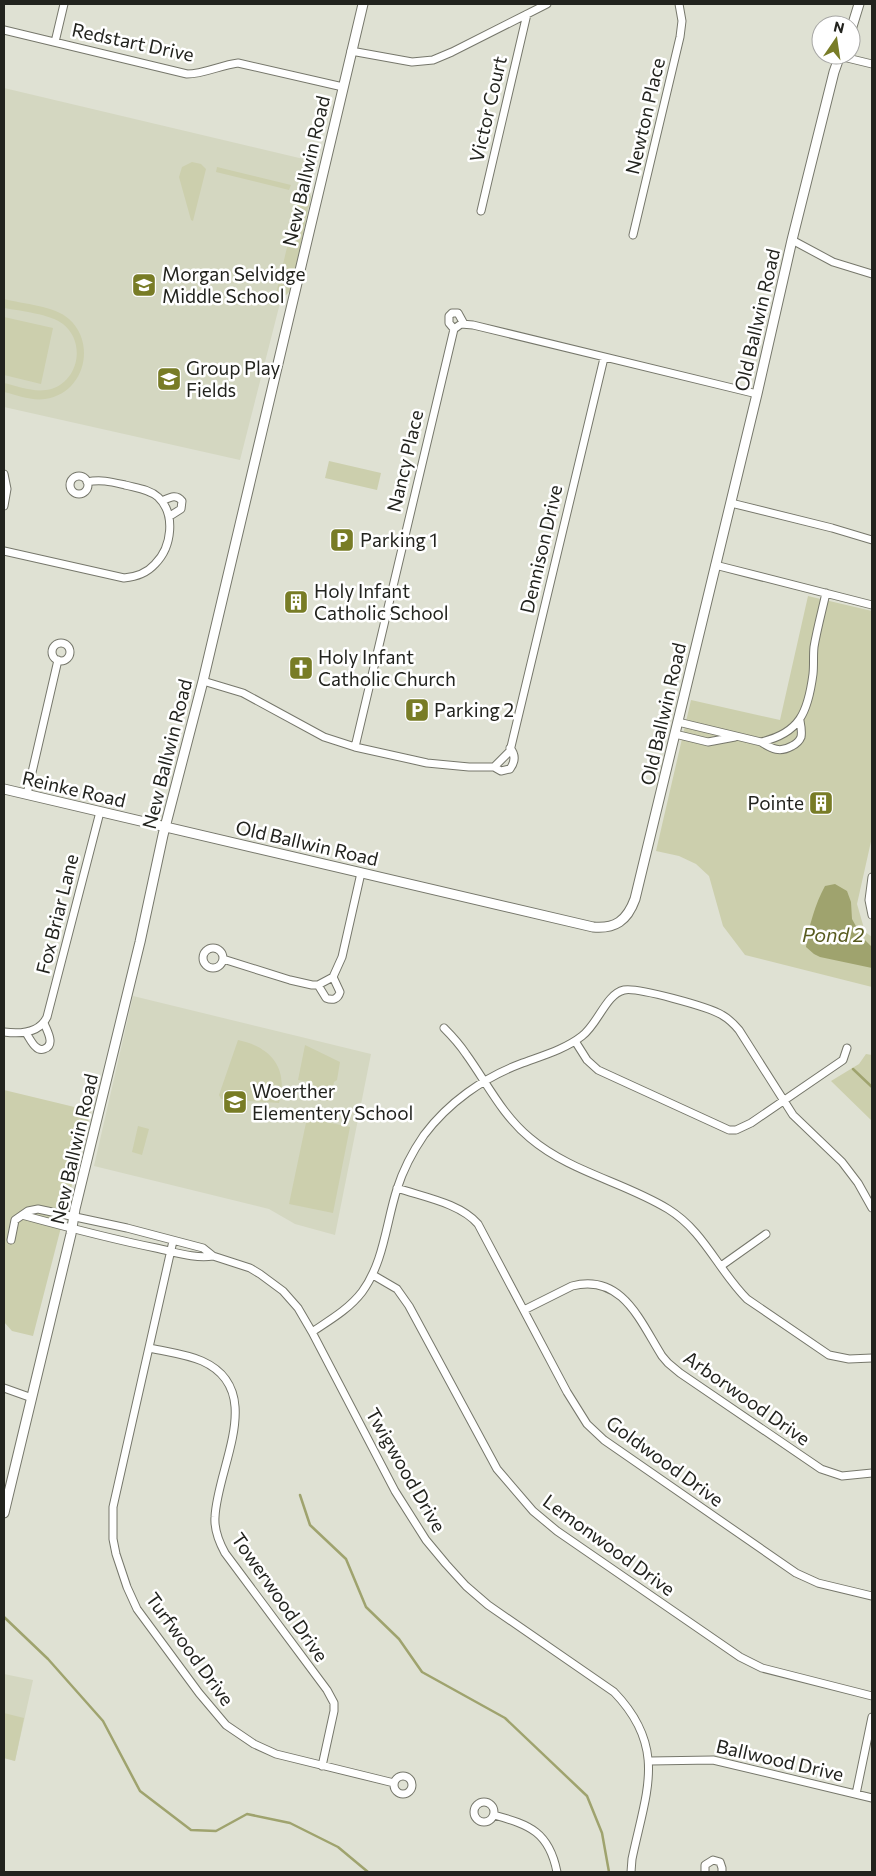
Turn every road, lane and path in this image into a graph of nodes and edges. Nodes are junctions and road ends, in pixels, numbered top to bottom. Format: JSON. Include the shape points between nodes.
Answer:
{"nodes":[{"id":1,"x":64,"y":4,"type":"edge"},
{"id":2,"x":363,"y":4,"type":"edge"},
{"id":3,"x":547,"y":4,"type":"edge"},
{"id":4,"x":679,"y":4,"type":"edge"},
{"id":5,"x":527,"y":14,"type":"junction"},
{"id":6,"x":4,"y":30,"type":"edge"},
{"id":7,"x":55,"y":42,"type":"junction"},
{"id":8,"x":351,"y":51,"type":"junction"},
{"id":9,"x":837,"y":65,"type":"edge"},
{"id":10,"x":343,"y":88,"type":"junction"},
{"id":11,"x":481,"y":211,"type":"dead end"},
{"id":12,"x":633,"y":235,"type":"dead end"},
{"id":13,"x":792,"y":240,"type":"junction"},
{"id":14,"x":872,"y":274,"type":"edge"},
{"id":15,"x":464,"y":324,"type":"junction"},
{"id":16,"x":454,"y":328,"type":"junction"},
{"id":17,"x":604,"y":358,"type":"junction"},
{"id":18,"x":757,"y":394,"type":"junction"},
{"id":19,"x":4,"y":474,"type":"edge"},
{"id":20,"x":87,"y":482,"type":"dead end"},
{"id":21,"x":162,"y":502,"type":"junction"},
{"id":22,"x":731,"y":503,"type":"junction"},
{"id":23,"x":4,"y":506,"type":"edge"},
{"id":24,"x":170,"y":516,"type":"junction"},
{"id":25,"x":872,"y":540,"type":"edge"},
{"id":26,"x":4,"y":551,"type":"edge"},
{"id":27,"x":715,"y":565,"type":"junction"},
{"id":28,"x":826,"y":593,"type":"junction"},
{"id":29,"x":872,"y":605,"type":"edge"},
{"id":30,"x":58,"y":660,"type":"dead end"},
{"id":31,"x":202,"y":681,"type":"junction"},
{"id":32,"x":800,"y":721,"type":"junction"},
{"id":33,"x":678,"y":722,"type":"junction"},
{"id":34,"x":675,"y":734,"type":"junction"},
{"id":35,"x":737,"y":736,"type":"junction"},
{"id":36,"x":761,"y":742,"type":"junction"},
{"id":37,"x":355,"y":747,"type":"junction"},
{"id":38,"x":510,"y":748,"type":"junction"},
{"id":39,"x":494,"y":766,"type":"junction"},
{"id":40,"x":4,"y":789,"type":"edge"},
{"id":41,"x":26,"y":794,"type":"junction"},
{"id":42,"x":100,"y":812,"type":"junction"},
{"id":43,"x":165,"y":826,"type":"junction"},
{"id":44,"x":361,"y":873,"type":"junction"},
{"id":45,"x":872,"y":877,"type":"edge"},
{"id":46,"x":872,"y":915,"type":"edge"},
{"id":47,"x":223,"y":959,"type":"dead end"},
{"id":48,"x":333,"y":977,"type":"junction"},
{"id":49,"x":318,"y":985,"type":"junction"},
{"id":50,"x":44,"y":1023,"type":"junction"},
{"id":51,"x":444,"y":1028,"type":"dead end"},
{"id":52,"x":4,"y":1032,"type":"edge"},
{"id":53,"x":26,"y":1033,"type":"junction"},
{"id":54,"x":575,"y":1041,"type":"junction"},
{"id":55,"x":847,"y":1048,"type":"dead end"},
{"id":56,"x":483,"y":1081,"type":"junction"},
{"id":57,"x":782,"y":1100,"type":"junction"},
{"id":58,"x":397,"y":1188,"type":"junction"},
{"id":59,"x":872,"y":1208,"type":"edge"},
{"id":60,"x":22,"y":1215,"type":"junction"},
{"id":61,"x":74,"y":1216,"type":"junction"},
{"id":62,"x":72,"y":1229,"type":"junction"},
{"id":63,"x":766,"y":1234,"type":"dead end"},
{"id":64,"x":11,"y":1240,"type":"dead end"},
{"id":65,"x":173,"y":1241,"type":"junction"},
{"id":66,"x":170,"y":1251,"type":"junction"},
{"id":67,"x":213,"y":1256,"type":"junction"},
{"id":68,"x":721,"y":1266,"type":"junction"},
{"id":69,"x":373,"y":1275,"type":"junction"},
{"id":70,"x":524,"y":1310,"type":"junction"},
{"id":71,"x":312,"y":1332,"type":"junction"},
{"id":72,"x":150,"y":1348,"type":"junction"},
{"id":73,"x":872,"y":1358,"type":"edge"},
{"id":74,"x":4,"y":1388,"type":"edge"},
{"id":75,"x":32,"y":1398,"type":"junction"},
{"id":76,"x":872,"y":1474,"type":"edge"},
{"id":77,"x":4,"y":1513,"type":"edge"},
{"id":78,"x":872,"y":1596,"type":"edge"},
{"id":79,"x":872,"y":1696,"type":"edge"},
{"id":80,"x":872,"y":1718,"type":"edge"},
{"id":81,"x":650,"y":1761,"type":"junction"},
{"id":82,"x":322,"y":1766,"type":"junction"},
{"id":83,"x":394,"y":1783,"type":"dead end"},
{"id":84,"x":856,"y":1794,"type":"junction"},
{"id":85,"x":872,"y":1798,"type":"edge"},
{"id":86,"x":494,"y":1815,"type":"dead end"},
{"id":87,"x":557,"y":1872,"type":"edge"},
{"id":88,"x":631,"y":1872,"type":"edge"},
{"id":89,"x":705,"y":1872,"type":"edge"},
{"id":90,"x":722,"y":1872,"type":"edge"}],
"edges":[{"from":1,"to":7,"type":"street"},
{"from":2,"to":8,"type":"street","name":"New Ballwin Road"},
{"from":3,"to":5,"type":"street"},
{"from":4,"to":12,"type":"street","name":"Newton Place","via":[[680,37]]},
{"from":5,"to":8,"type":"street","via":[[428,61],[396,61]]},
{"from":5,"to":11,"type":"street","name":"Victor Court"},
{"from":6,"to":7,"type":"street","name":"Redstart Drive"},
{"from":7,"to":10,"type":"street","name":"Redstart Drive","via":[[187,74],[238,63]]},
{"from":8,"to":10,"type":"street","name":"New Ballwin Road"},
{"from":9,"to":13,"type":"street","name":"Old Ballwin Road"},
{"from":10,"to":31,"type":"street","name":"New Ballwin Road"},
{"from":13,"to":14,"type":"street","via":[[833,262]]},
{"from":13,"to":18,"type":"street","name":"Old Ballwin Road"},
{"from":15,"to":16,"type":"street"},
{"from":15,"to":16,"type":"street","name":"Nancy Place","via":[[458,313],[452,313],[449,323]]},
{"from":15,"to":17,"type":"street","name":"Nancy Place"},
{"from":16,"to":37,"type":"street","name":"Nancy Place"},
{"from":17,"to":18,"type":"street","name":"Nancy Place"},
{"from":17,"to":38,"type":"street","name":"Dennison Drive"},
{"from":18,"to":22,"type":"street","name":"Old Ballwin Road"},
{"from":19,"to":23,"type":"street","via":[[7,488]]},
{"from":20,"to":21,"type":"street","via":[[98,479],[146,490]]},
{"from":21,"to":24,"type":"street"},
{"from":21,"to":24,"type":"street","via":[[173,496],[182,501],[181,509]]},
{"from":22,"to":25,"type":"street"},
{"from":22,"to":27,"type":"street","name":"Old Ballwin Road"},
{"from":24,"to":26,"type":"street","via":[[169,535],[160,558],[145,572],[131,577]]},
{"from":27,"to":28,"type":"street"},
{"from":27,"to":33,"type":"street","name":"Old Ballwin Road"},
{"from":28,"to":29,"type":"street"},
{"from":28,"to":32,"type":"street","via":[[814,648],[813,674]]},
{"from":30,"to":41,"type":"street"},
{"from":31,"to":37,"type":"street","name":"Dennison Drive","via":[[242,693],[324,736]]},
{"from":31,"to":43,"type":"street","name":"New Ballwin Road"},
{"from":32,"to":36,"type":"street","via":[[784,734]]},
{"from":32,"to":36,"type":"street","via":[[802,735],[791,746],[781,751]]},
{"from":33,"to":34,"type":"street","name":"Old Ballwin Road"},
{"from":33,"to":35,"type":"street"},
{"from":34,"to":35,"type":"street","via":[[708,742]]},
{"from":34,"to":44,"type":"street","name":"Old Ballwin Road","via":[[635,899],[628,914],[613,926],[592,927]]},
{"from":35,"to":36,"type":"street"},
{"from":37,"to":39,"type":"street","name":"Dennison Drive","via":[[427,763]]},
{"from":38,"to":39,"type":"street","name":"Dennison Drive"},
{"from":38,"to":39,"type":"street","name":"Dennison Drive","via":[[514,760],[510,769],[501,771]]},
{"from":40,"to":41,"type":"street","name":"Reinke Road"},
{"from":41,"to":42,"type":"street","name":"Reinke Road"},
{"from":42,"to":43,"type":"street","name":"Reinke Road"},
{"from":42,"to":50,"type":"street","name":"Fox Briar Lane"},
{"from":43,"to":44,"type":"street","name":"Old Ballwin Road"},
{"from":43,"to":61,"type":"street","name":"New Ballwin Road"},
{"from":44,"to":48,"type":"street","via":[[342,958]]},
{"from":45,"to":46,"type":"street","via":[[869,900]]},
{"from":47,"to":49,"type":"street","via":[[290,980]]},
{"from":48,"to":49,"type":"street"},
{"from":48,"to":49,"type":"street","via":[[340,992],[336,998],[326,998]]},
{"from":50,"to":53,"type":"street"},
{"from":50,"to":53,"type":"street","name":"Fox Briar Lane","via":[[50,1038],[46,1048],[36,1047]]},
{"from":51,"to":56,"type":"street","via":[[467,1054]]},
{"from":52,"to":53,"type":"street"},
{"from":54,"to":56,"type":"street"},
{"from":54,"to":57,"type":"street","via":[[598,1070],[729,1130],[744,1127]]},
{"from":54,"to":57,"type":"street","via":[[590,1029],[612,996],[622,990],[636,990],[701,1006],[730,1020]]},
{"from":55,"to":57,"type":"street","via":[[843,1060]]},
{"from":56,"to":58,"type":"street","via":[[435,1122],[415,1150]]},
{"from":56,"to":68,"type":"street","via":[[507,1116],[530,1139],[567,1162],[668,1209],[699,1235]]},
{"from":57,"to":59,"type":"street","via":[[801,1124],[842,1162]]},
{"from":58,"to":69,"type":"street"},
{"from":58,"to":70,"type":"street","name":"Goldwood Drive","via":[[456,1208],[473,1218]]},
{"from":60,"to":61,"type":"street","name":"Twigwood Drive","via":[[28,1210],[38,1209]]},
{"from":60,"to":62,"type":"street","name":"Twigwood Drive"},
{"from":60,"to":64,"type":"street","via":[[15,1220]]},
{"from":61,"to":62,"type":"street","name":"New Ballwin Road"},
{"from":61,"to":65,"type":"street","name":"Twigwood Drive"},
{"from":62,"to":66,"type":"street","name":"Twigwood Drive"},
{"from":62,"to":75,"type":"street","name":"New Ballwin Road"},
{"from":63,"to":68,"type":"street"},
{"from":65,"to":66,"type":"street","name":"Turfwood Drive"},
{"from":65,"to":67,"type":"street","name":"Twigwood Drive","via":[[203,1248]]},
{"from":66,"to":67,"type":"street","name":"Twigwood Drive","via":[[203,1258]]},
{"from":66,"to":72,"type":"street","name":"Turfwood Drive"},
{"from":67,"to":71,"type":"street","name":"Twigwood Drive","via":[[250,1268],[273,1282],[290,1298]]},
{"from":68,"to":73,"type":"street","via":[[747,1299],[820,1350],[839,1358]]},
{"from":69,"to":71,"type":"street","via":[[346,1308]]},
{"from":69,"to":79,"type":"street","name":"Lemonwood Drive","via":[[397,1289],[406,1301],[497,1469],[542,1520],[751,1664]]},
{"from":70,"to":76,"type":"street","name":"Arborwood Drive","via":[[580,1284],[597,1284],[612,1289],[624,1297],[662,1356],[680,1373],[821,1469],[842,1476]]},
{"from":70,"to":78,"type":"street","name":"Goldwood Drive","via":[[578,1411],[613,1448],[796,1574],[818,1583]]},
{"from":71,"to":81,"type":"street","name":"Twigwood Drive","via":[[395,1491],[426,1540],[466,1586],[488,1605],[614,1692],[638,1722]]},
{"from":72,"to":82,"type":"street","name":"Towerwood Drive","via":[[202,1362],[221,1374],[232,1391],[235,1424],[216,1507],[215,1528],[225,1553],[334,1703]]},
{"from":72,"to":82,"type":"street","name":"Turfwood Drive","via":[[113,1507],[113,1539],[127,1587],[147,1623],[226,1725],[276,1754]]},
{"from":74,"to":75,"type":"street"},
{"from":75,"to":77,"type":"street","name":"New Ballwin Road"},
{"from":80,"to":84,"type":"street"},
{"from":81,"to":84,"type":"street","name":"Ballwood Drive","via":[[713,1760]]},
{"from":81,"to":88,"type":"street","name":"Twigwood Drive"},
{"from":82,"to":83,"type":"street","name":"Turfwood Drive"},
{"from":84,"to":85,"type":"street","name":"Ballwood Drive"},
{"from":86,"to":87,"type":"street","via":[[521,1823],[537,1833],[550,1846]]},
{"from":89,"to":90,"type":"street","via":[[705,1865],[713,1860],[720,1862]]}]}
